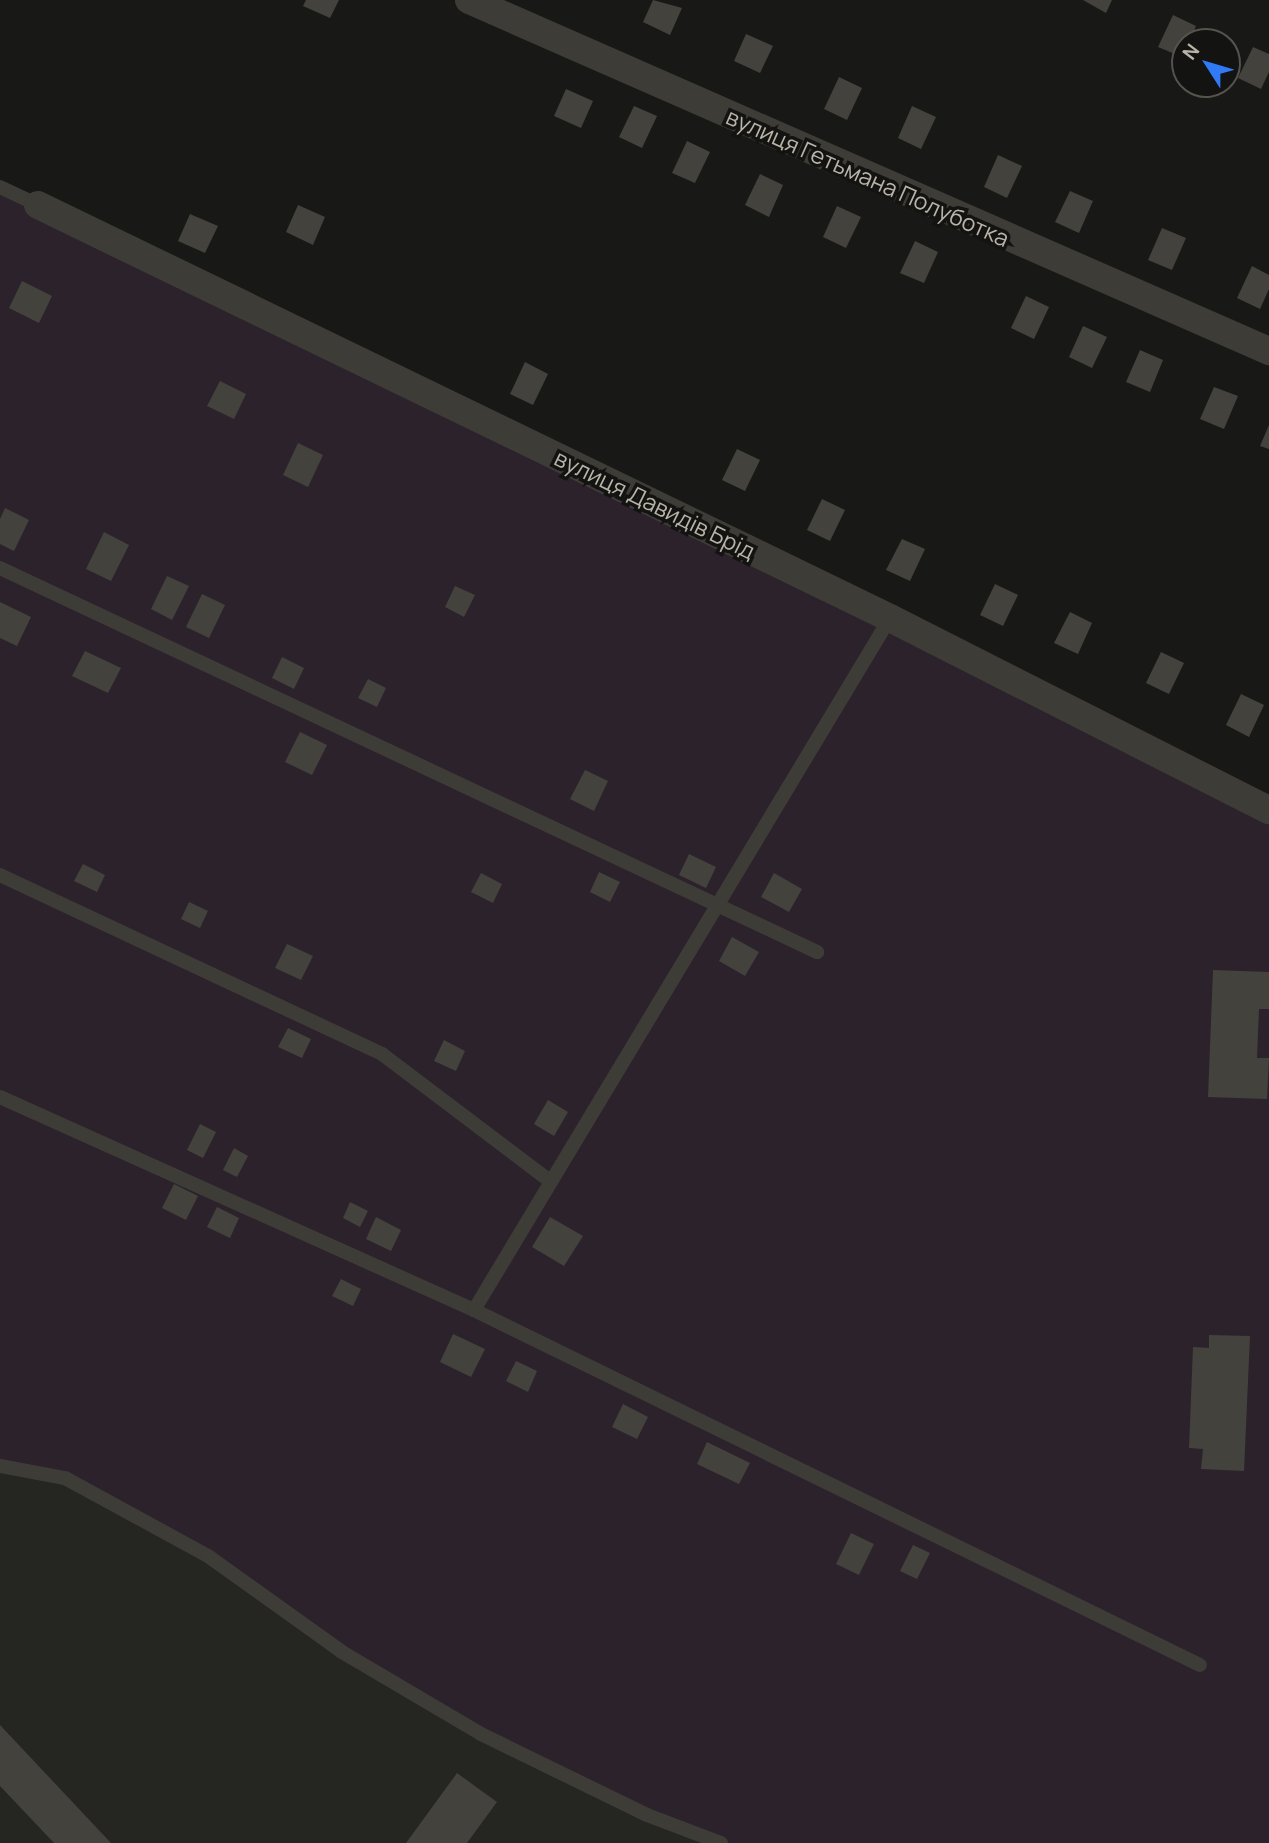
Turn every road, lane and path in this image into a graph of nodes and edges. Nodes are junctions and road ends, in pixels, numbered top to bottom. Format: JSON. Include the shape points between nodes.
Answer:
{"nodes":[{"id":1,"x":468,"y":0,"type":"edge"},
{"id":2,"x":0,"y":187,"type":"edge"},
{"id":3,"x":38,"y":205,"type":"joint"},
{"id":4,"x":1269,"y":351,"type":"edge"},
{"id":5,"x":0,"y":568,"type":"edge"},
{"id":6,"x":890,"y":618,"type":"junction"},
{"id":7,"x":1269,"y":810,"type":"edge"},
{"id":8,"x":0,"y":875,"type":"edge"},
{"id":9,"x":718,"y":908,"type":"junction"},
{"id":10,"x":817,"y":952,"type":"dead end"},
{"id":11,"x":0,"y":1097,"type":"edge"},
{"id":12,"x":551,"y":1182,"type":"junction"},
{"id":13,"x":474,"y":1310,"type":"junction"},
{"id":14,"x":0,"y":1465,"type":"edge"},
{"id":15,"x":1200,"y":1665,"type":"dead end"},
{"id":16,"x":721,"y":1843,"type":"edge"}],
"edges":[{"from":1,"to":4,"type":"street","name":"вулиця Гетьмана Полуботка"},
{"from":2,"to":3,"type":"lane"},
{"from":3,"to":6,"type":"street","name":"вулиця Давидів Брід"},
{"from":5,"to":9,"type":"lane"},
{"from":6,"to":7,"type":"street","name":"вулиця Давидів Брід"},
{"from":6,"to":9,"type":"lane"},
{"from":8,"to":12,"type":"lane","via":[[382,1054]]},
{"from":9,"to":10,"type":"lane"},
{"from":9,"to":12,"type":"lane"},
{"from":11,"to":13,"type":"lane"},
{"from":12,"to":13,"type":"lane"},
{"from":13,"to":15,"type":"lane"},
{"from":14,"to":16,"type":"lane","via":[[65,1478],[208,1556],[342,1652],[481,1734],[647,1815]]}]}
